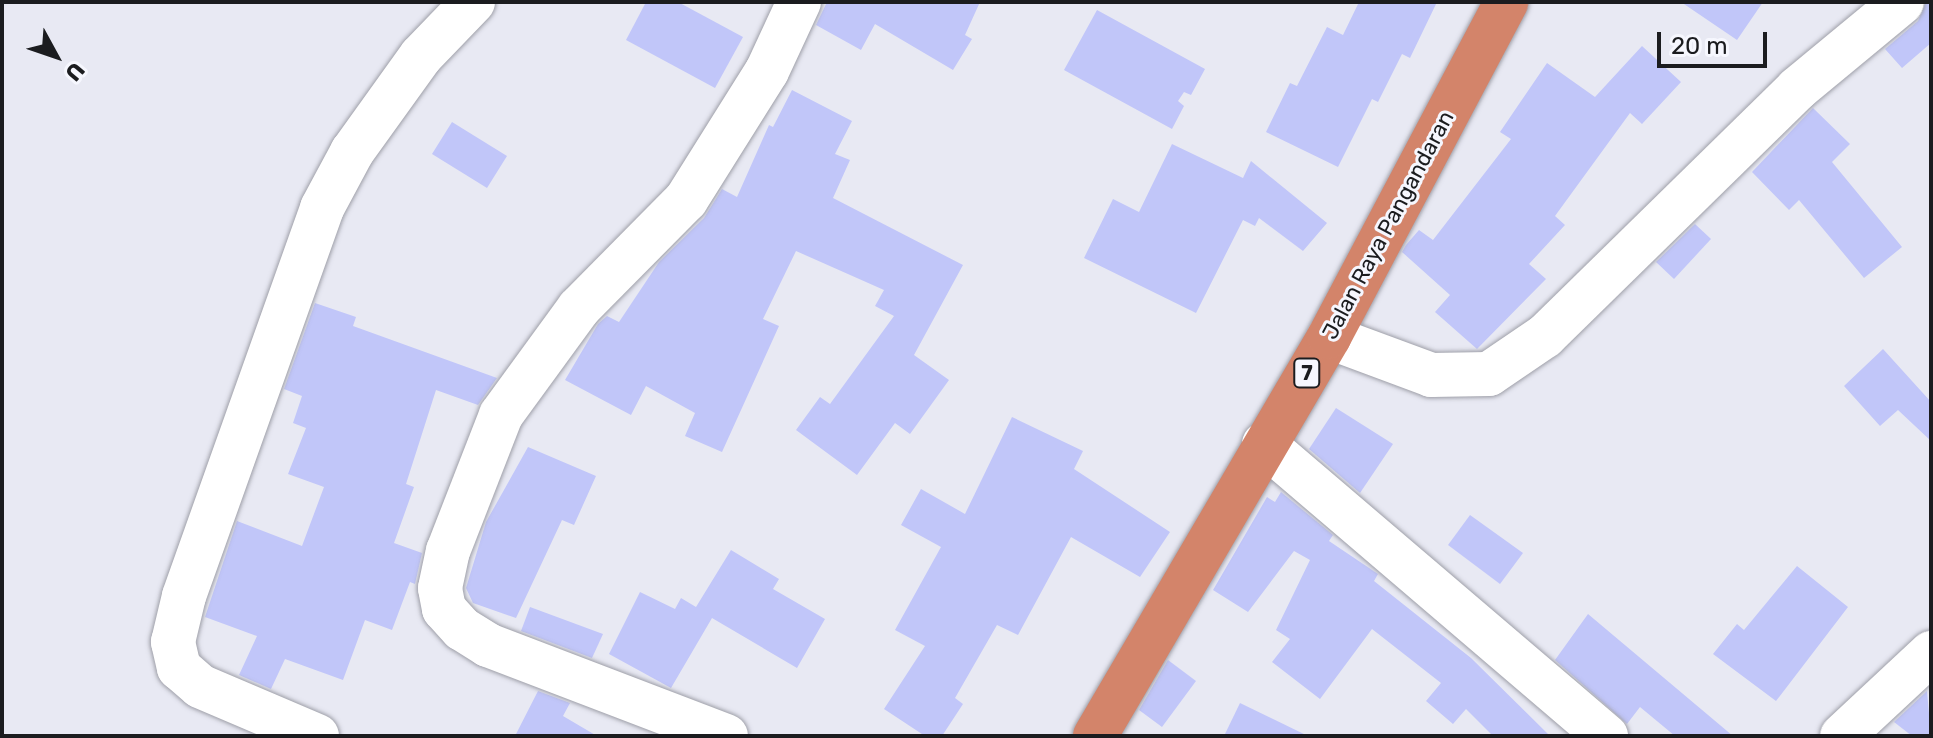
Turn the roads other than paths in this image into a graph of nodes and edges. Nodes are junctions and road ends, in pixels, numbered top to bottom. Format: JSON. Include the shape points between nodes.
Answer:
{"nodes":[{"id":1,"x":473,"y":2,"type":"edge"},
{"id":2,"x":799,"y":2,"type":"edge"},
{"id":3,"x":1506,"y":2,"type":"edge"},
{"id":4,"x":1902,"y":2,"type":"edge"},
{"id":5,"x":1329,"y":337,"type":"junction"},
{"id":6,"x":1264,"y":444,"type":"junction"},
{"id":7,"x":1931,"y":653,"type":"edge"},
{"id":8,"x":317,"y":736,"type":"edge"},
{"id":9,"x":726,"y":736,"type":"edge"},
{"id":10,"x":1095,"y":736,"type":"edge"},
{"id":11,"x":1606,"y":736,"type":"edge"},
{"id":12,"x":1842,"y":736,"type":"edge"}],
"edges":[{"from":1,"to":8,"type":"street","via":[[421,56],[352,152],[322,208],[184,596],[173,642],[179,668],[200,686]]},
{"from":2,"to":9,"type":"street","via":[[767,71],[686,200],[579,308],[501,415],[448,551],[440,588],[444,609],[462,629],[488,645]]},
{"from":3,"to":5,"type":"highway","name":"Jalan Raya Pangandaran","number":"7"},
{"from":4,"to":5,"type":"street","via":[[1797,89],[1545,336],[1489,374],[1431,375]]},
{"from":5,"to":6,"type":"highway","name":"Jalan Raya Pangandaran","number":"7"},
{"from":6,"to":10,"type":"highway","name":"Jalan Raya Pangandaran","number":"7"},
{"from":6,"to":11,"type":"street"},
{"from":7,"to":12,"type":"street"}]}
